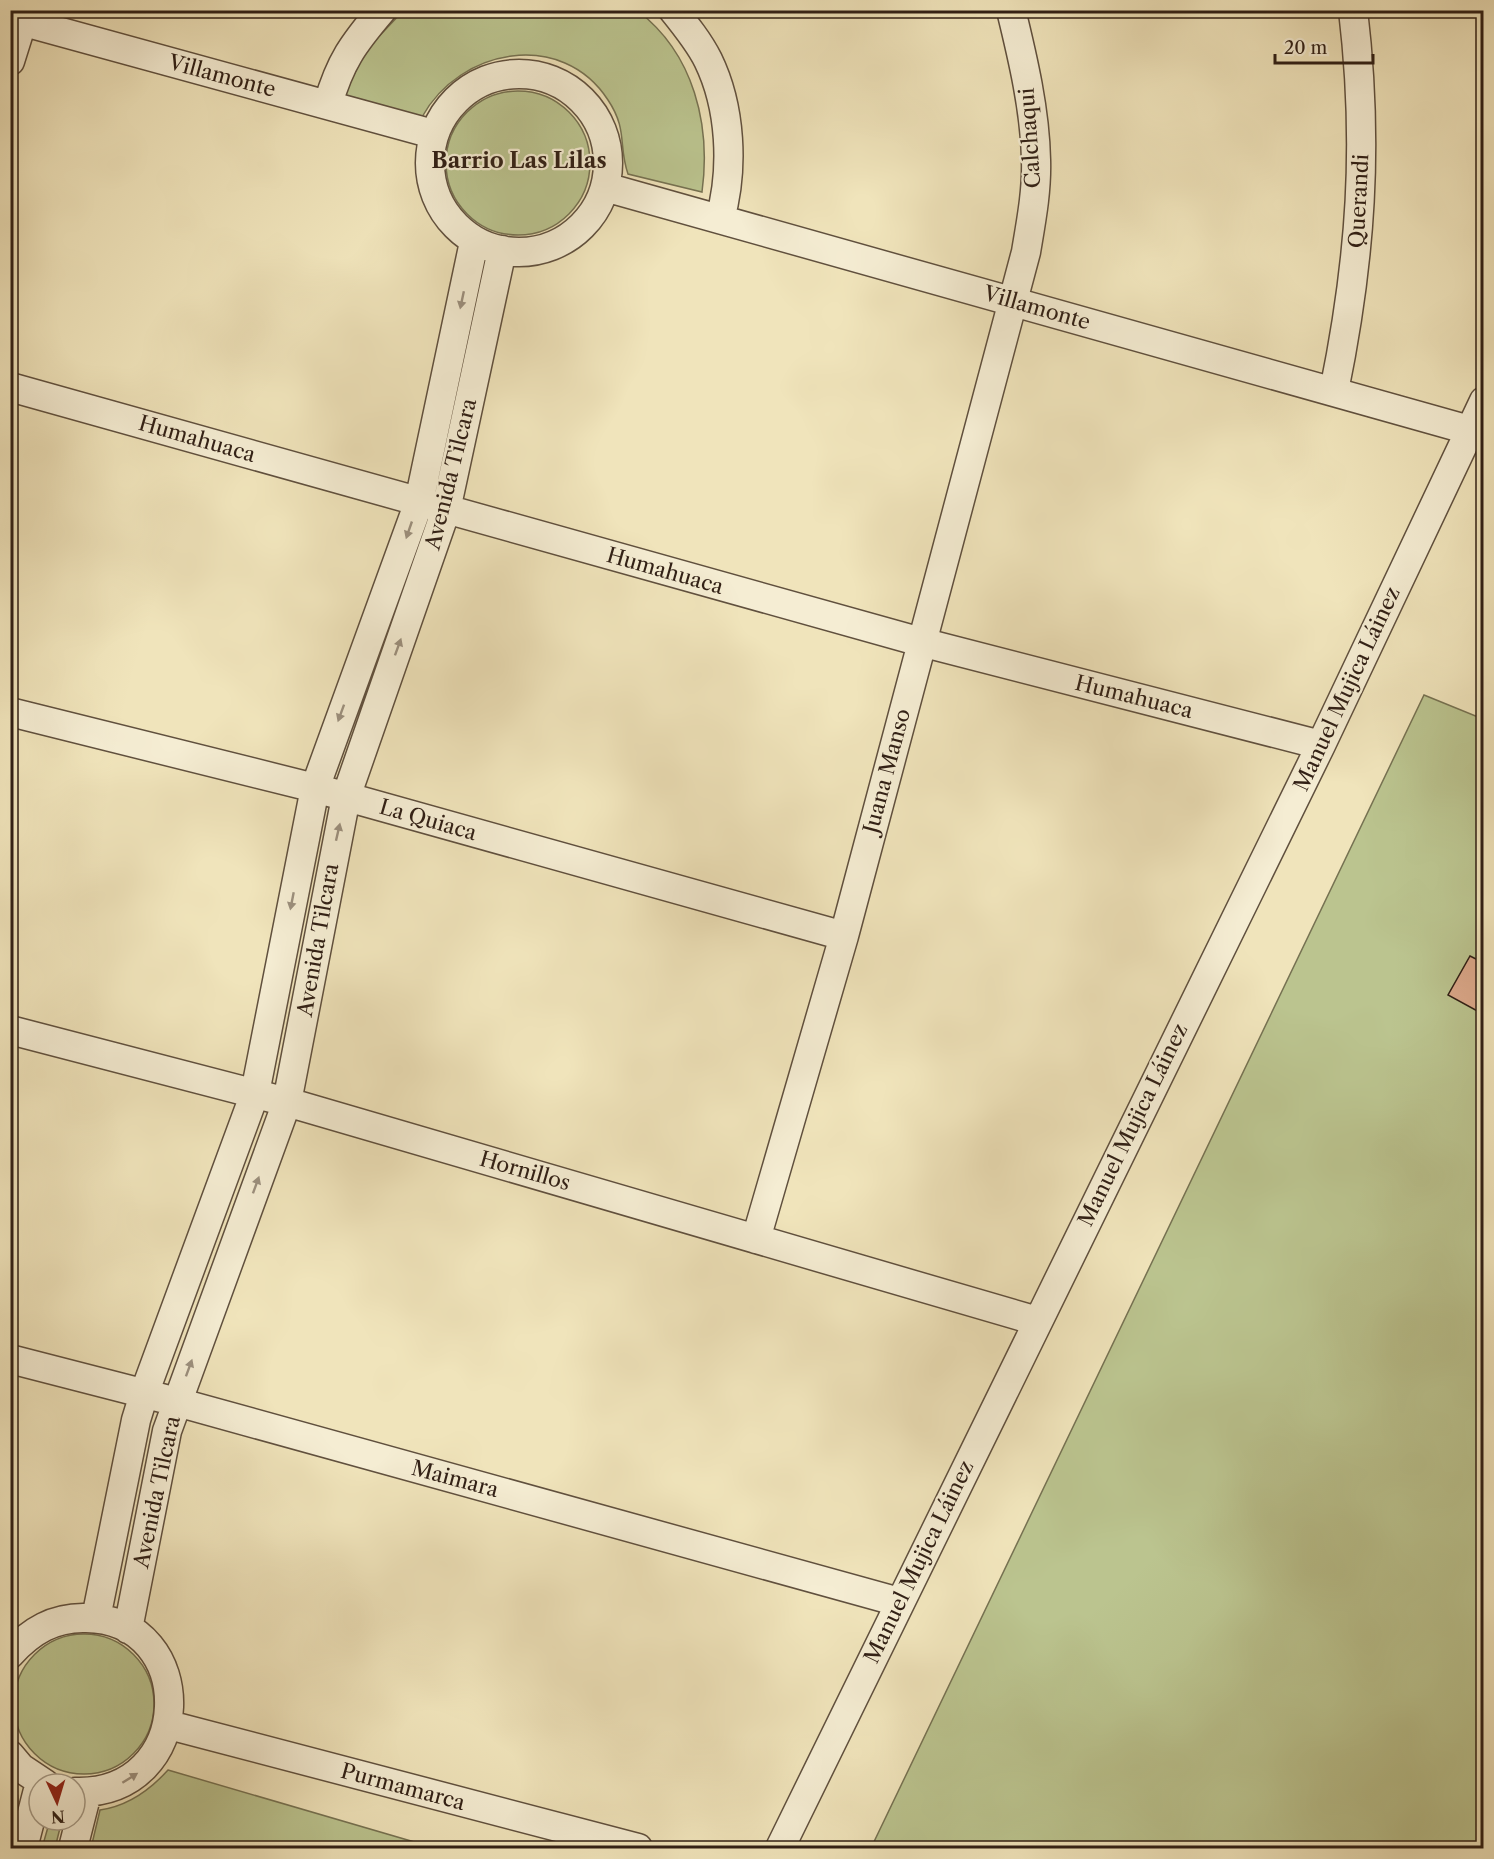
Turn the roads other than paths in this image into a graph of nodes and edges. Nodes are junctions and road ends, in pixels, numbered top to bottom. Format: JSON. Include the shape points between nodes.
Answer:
{"nodes":[{"id":1,"x":382,"y":10,"type":"edge"},
{"id":2,"x":673,"y":10,"type":"edge"},
{"id":3,"x":1011,"y":10,"type":"edge"},
{"id":4,"x":1353,"y":10,"type":"edge"},
{"id":5,"x":20,"y":17,"type":"edge"},
{"id":6,"x":10,"y":61,"type":"edge"},
{"id":7,"x":328,"y":104,"type":"junction"},
{"id":8,"x":433,"y":134,"type":"junction"},
{"id":9,"x":605,"y":187,"type":"junction"},
{"id":10,"x":720,"y":219,"type":"junction"},
{"id":11,"x":474,"y":242,"type":"junction"},
{"id":12,"x":502,"y":250,"type":"junction"},
{"id":13,"x":1014,"y":302,"type":"junction"},
{"id":14,"x":10,"y":387,"type":"edge"},
{"id":15,"x":1334,"y":391,"type":"junction"},
{"id":16,"x":1484,"y":401,"type":"edge"},
{"id":17,"x":1469,"y":430,"type":"junction"},
{"id":18,"x":419,"y":502,"type":"junction"},
{"id":19,"x":446,"y":510,"type":"junction"},
{"id":20,"x":921,"y":642,"type":"junction"},
{"id":21,"x":10,"y":712,"type":"edge"},
{"id":22,"x":1321,"y":745,"type":"junction"},
{"id":23,"x":315,"y":788,"type":"junction"},
{"id":24,"x":346,"y":797,"type":"junction"},
{"id":25,"x":844,"y":936,"type":"junction"},
{"id":26,"x":10,"y":1030,"type":"edge"},
{"id":27,"x":255,"y":1093,"type":"junction"},
{"id":28,"x":287,"y":1102,"type":"junction"},
{"id":29,"x":756,"y":1239,"type":"junction"},
{"id":30,"x":1037,"y":1321,"type":"junction"},
{"id":31,"x":10,"y":1359,"type":"edge"},
{"id":32,"x":144,"y":1394,"type":"junction"},
{"id":33,"x":177,"y":1402,"type":"junction"},
{"id":34,"x":899,"y":1602,"type":"junction"},
{"id":35,"x":96,"y":1618,"type":"junction"},
{"id":36,"x":128,"y":1629,"type":"junction"},
{"id":37,"x":10,"y":1654,"type":"edge"},
{"id":38,"x":169,"y":1725,"type":"junction"},
{"id":39,"x":10,"y":1755,"type":"edge"},
{"id":40,"x":27,"y":1773,"type":"edge"},
{"id":41,"x":87,"y":1792,"type":"edge"},
{"id":42,"x":28,"y":1832,"type":"edge"},
{"id":43,"x":75,"y":1832,"type":"edge"},
{"id":44,"x":23,"y":1848,"type":"edge"},
{"id":45,"x":73,"y":1848,"type":"edge"},
{"id":46,"x":638,"y":1848,"type":"edge"},
{"id":47,"x":780,"y":1848,"type":"edge"}],
"edges":[{"from":1,"to":7,"type":"street","via":[[356,40],[338,70]]},
{"from":2,"to":10,"type":"street","via":[[708,60],[718,88],[728,159],[727,192]]},
{"from":3,"to":13,"type":"street","name":"Calchaqui","via":[[1030,101],[1036,161],[1034,206]]},
{"from":4,"to":15,"type":"street","name":"Querandi","via":[[1363,128],[1361,188],[1348,323]]},
{"from":5,"to":6,"type":"street"},
{"from":5,"to":7,"type":"street","name":"Villamonte"},
{"from":7,"to":8,"type":"street","name":"Villamonte"},
{"from":8,"to":9,"type":"street","via":[[446,111],[465,92],[490,78],[517,74],[545,77],[570,90],[595,117],[609,160]]},
{"from":8,"to":11,"type":"street","via":[[429,165],[434,193],[453,224]]},
{"from":9,"to":10,"type":"street","name":"Villamonte"},
{"from":9,"to":12,"type":"street","via":[[592,214],[572,235],[545,248]]},
{"from":10,"to":13,"type":"street","name":"Villamonte"},
{"from":11,"to":12,"type":"street"},
{"from":11,"to":18,"type":"street","name":"Avenida Tilcara","one_way":true},
{"from":12,"to":19,"type":"street","name":"Avenida Tilcara"},
{"from":13,"to":15,"type":"street","name":"Villamonte"},
{"from":13,"to":20,"type":"street","name":"Juana Manso"},
{"from":14,"to":18,"type":"street","name":"Humahuaca"},
{"from":15,"to":17,"type":"street","name":"Villamonte"},
{"from":16,"to":17,"type":"street","name":"Manuel Mujica Láinez"},
{"from":17,"to":22,"type":"street","name":"Manuel Mujica Láinez"},
{"from":18,"to":19,"type":"street","name":"Humahuaca"},
{"from":18,"to":23,"type":"street","name":"Avenida Tilcara","one_way":true},
{"from":19,"to":20,"type":"street","name":"Humahuaca"},
{"from":24,"to":19,"type":"street","name":"Avenida Tilcara","one_way":true},
{"from":20,"to":22,"type":"street","name":"Humahuaca"},
{"from":20,"to":25,"type":"street","name":"Juana Manso"},
{"from":21,"to":23,"type":"street","name":"La Quiaca"},
{"from":22,"to":30,"type":"street","name":"Manuel Mujica Láinez"},
{"from":23,"to":24,"type":"street","name":"La Quiaca"},
{"from":23,"to":27,"type":"street","name":"Avenida Tilcara","one_way":true},
{"from":24,"to":25,"type":"street","name":"La Quiaca"},
{"from":28,"to":24,"type":"street","name":"Avenida Tilcara","one_way":true},
{"from":25,"to":29,"type":"street","name":"Juana Manso"},
{"from":26,"to":27,"type":"street","name":"Hornillos"},
{"from":27,"to":28,"type":"street","name":"Hornillos"},
{"from":27,"to":32,"type":"street","name":"Avenida Tilcara"},
{"from":28,"to":29,"type":"street","name":"Hornillos"},
{"from":33,"to":28,"type":"street","name":"Avenida Tilcara","one_way":true},
{"from":29,"to":30,"type":"street","name":"Hornillos"},
{"from":30,"to":34,"type":"street","name":"Manuel Mujica Láinez"},
{"from":31,"to":32,"type":"street","name":"Maimara"},
{"from":32,"to":33,"type":"street","name":"Maimara"},
{"from":32,"to":35,"type":"street","name":"Avenida Tilcara"},
{"from":33,"to":34,"type":"street","name":"Maimara"},
{"from":33,"to":36,"type":"street","name":"Avenida Tilcara","via":[[167,1431]]},
{"from":34,"to":47,"type":"street","name":"Manuel Mujica Láinez"},
{"from":35,"to":36,"type":"street"},
{"from":35,"to":37,"type":"street","via":[[70,1617],[46,1624],[24,1638]]},
{"from":36,"to":38,"type":"street","via":[[159,1660],[169,1692]]},
{"from":41,"to":38,"type":"street","one_way":true,"via":[[106,1790],[140,1772],[152,1759]]},
{"from":38,"to":46,"type":"street","name":"Purmamarca"},
{"from":39,"to":40,"type":"street"},
{"from":42,"to":44,"type":"street"},
{"from":43,"to":45,"type":"street"}]}
